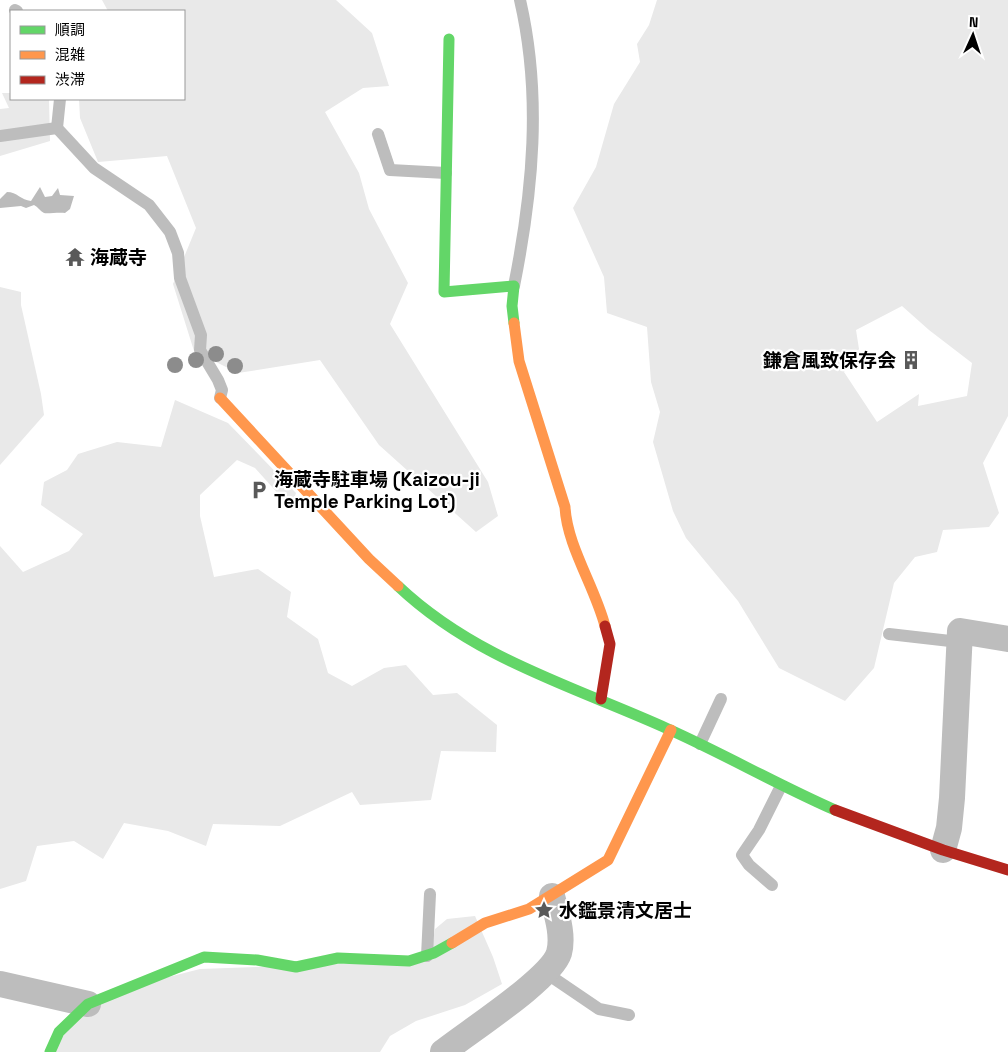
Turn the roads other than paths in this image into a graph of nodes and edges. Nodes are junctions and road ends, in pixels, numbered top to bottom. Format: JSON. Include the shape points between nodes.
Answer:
{"nodes":[{"id":1,"x":520,"y":0,"type":"edge"},
{"id":2,"x":449,"y":39,"type":"dead end"},
{"id":3,"x":60,"y":100,"type":"edge"},
{"id":4,"x":57,"y":128,"type":"junction"},
{"id":5,"x":378,"y":134,"type":"dead end"},
{"id":6,"x":0,"y":136,"type":"edge"},
{"id":7,"x":446,"y":173,"type":"junction"},
{"id":8,"x":514,"y":286,"type":"junction"},
{"id":9,"x":220,"y":398,"type":"joint"},
{"id":10,"x":889,"y":634,"type":"dead end"},
{"id":11,"x":1008,"y":639,"type":"edge"},
{"id":12,"x":959,"y":642,"type":"junction"},
{"id":13,"x":601,"y":698,"type":"junction"},
{"id":14,"x":721,"y":699,"type":"dead end"},
{"id":15,"x":672,"y":730,"type":"junction"},
{"id":16,"x":700,"y":744,"type":"junction"},
{"id":17,"x":781,"y":786,"type":"junction"},
{"id":18,"x":943,"y":850,"type":"junction"},
{"id":19,"x":1008,"y":870,"type":"edge"},
{"id":20,"x":772,"y":885,"type":"dead end"},
{"id":21,"x":430,"y":894,"type":"dead end"},
{"id":22,"x":552,"y":896,"type":"junction"},
{"id":23,"x":427,"y":956,"type":"junction"},
{"id":24,"x":546,"y":973,"type":"junction"},
{"id":25,"x":0,"y":984,"type":"edge"},
{"id":26,"x":88,"y":1004,"type":"junction"},
{"id":27,"x":629,"y":1015,"type":"dead end"},
{"id":28,"x":452,"y":1049,"type":"edge"},
{"id":29,"x":50,"y":1052,"type":"edge"}],
"edges":[{"from":1,"to":8,"type":"lane","via":[[532,65],[534,122],[525,224]]},
{"from":2,"to":7,"type":"street"},
{"from":3,"to":4,"type":"lane"},
{"from":4,"to":6,"type":"lane"},
{"from":4,"to":9,"type":"lane","via":[[94,168],[149,205],[170,232],[178,253],[180,278],[201,335],[200,350],[218,380],[222,390]]},
{"from":5,"to":7,"type":"lane","via":[[390,170]]},
{"from":7,"to":8,"type":"street","via":[[444,292]]},
{"from":8,"to":13,"type":"street","via":[[512,306],[519,361],[565,507],[566,524],[599,603],[610,644]]},
{"from":9,"to":13,"type":"street","via":[[369,559],[416,603],[450,628],[508,662]]},
{"from":10,"to":12,"type":"lane"},
{"from":11,"to":12,"type":"street","via":[[960,631]]},
{"from":12,"to":18,"type":"street","via":[[952,798]]},
{"from":13,"to":15,"type":"street"},
{"from":14,"to":16,"type":"lane"},
{"from":15,"to":16,"type":"street"},
{"from":15,"to":22,"type":"street","via":[[608,860]]},
{"from":16,"to":17,"type":"street"},
{"from":17,"to":18,"type":"street"},
{"from":17,"to":20,"type":"lane","via":[[742,855]]},
{"from":18,"to":19,"type":"street"},
{"from":21,"to":23,"type":"lane"},
{"from":22,"to":23,"type":"street","via":[[529,908],[485,923]]},
{"from":22,"to":24,"type":"street","via":[[558,917],[559,953]]},
{"from":23,"to":26,"type":"street","via":[[394,962],[338,958],[296,967],[204,956]]},
{"from":24,"to":27,"type":"lane","via":[[599,1009]]},
{"from":24,"to":28,"type":"street"},
{"from":25,"to":26,"type":"street"},
{"from":26,"to":29,"type":"street","via":[[59,1032]]}]}
